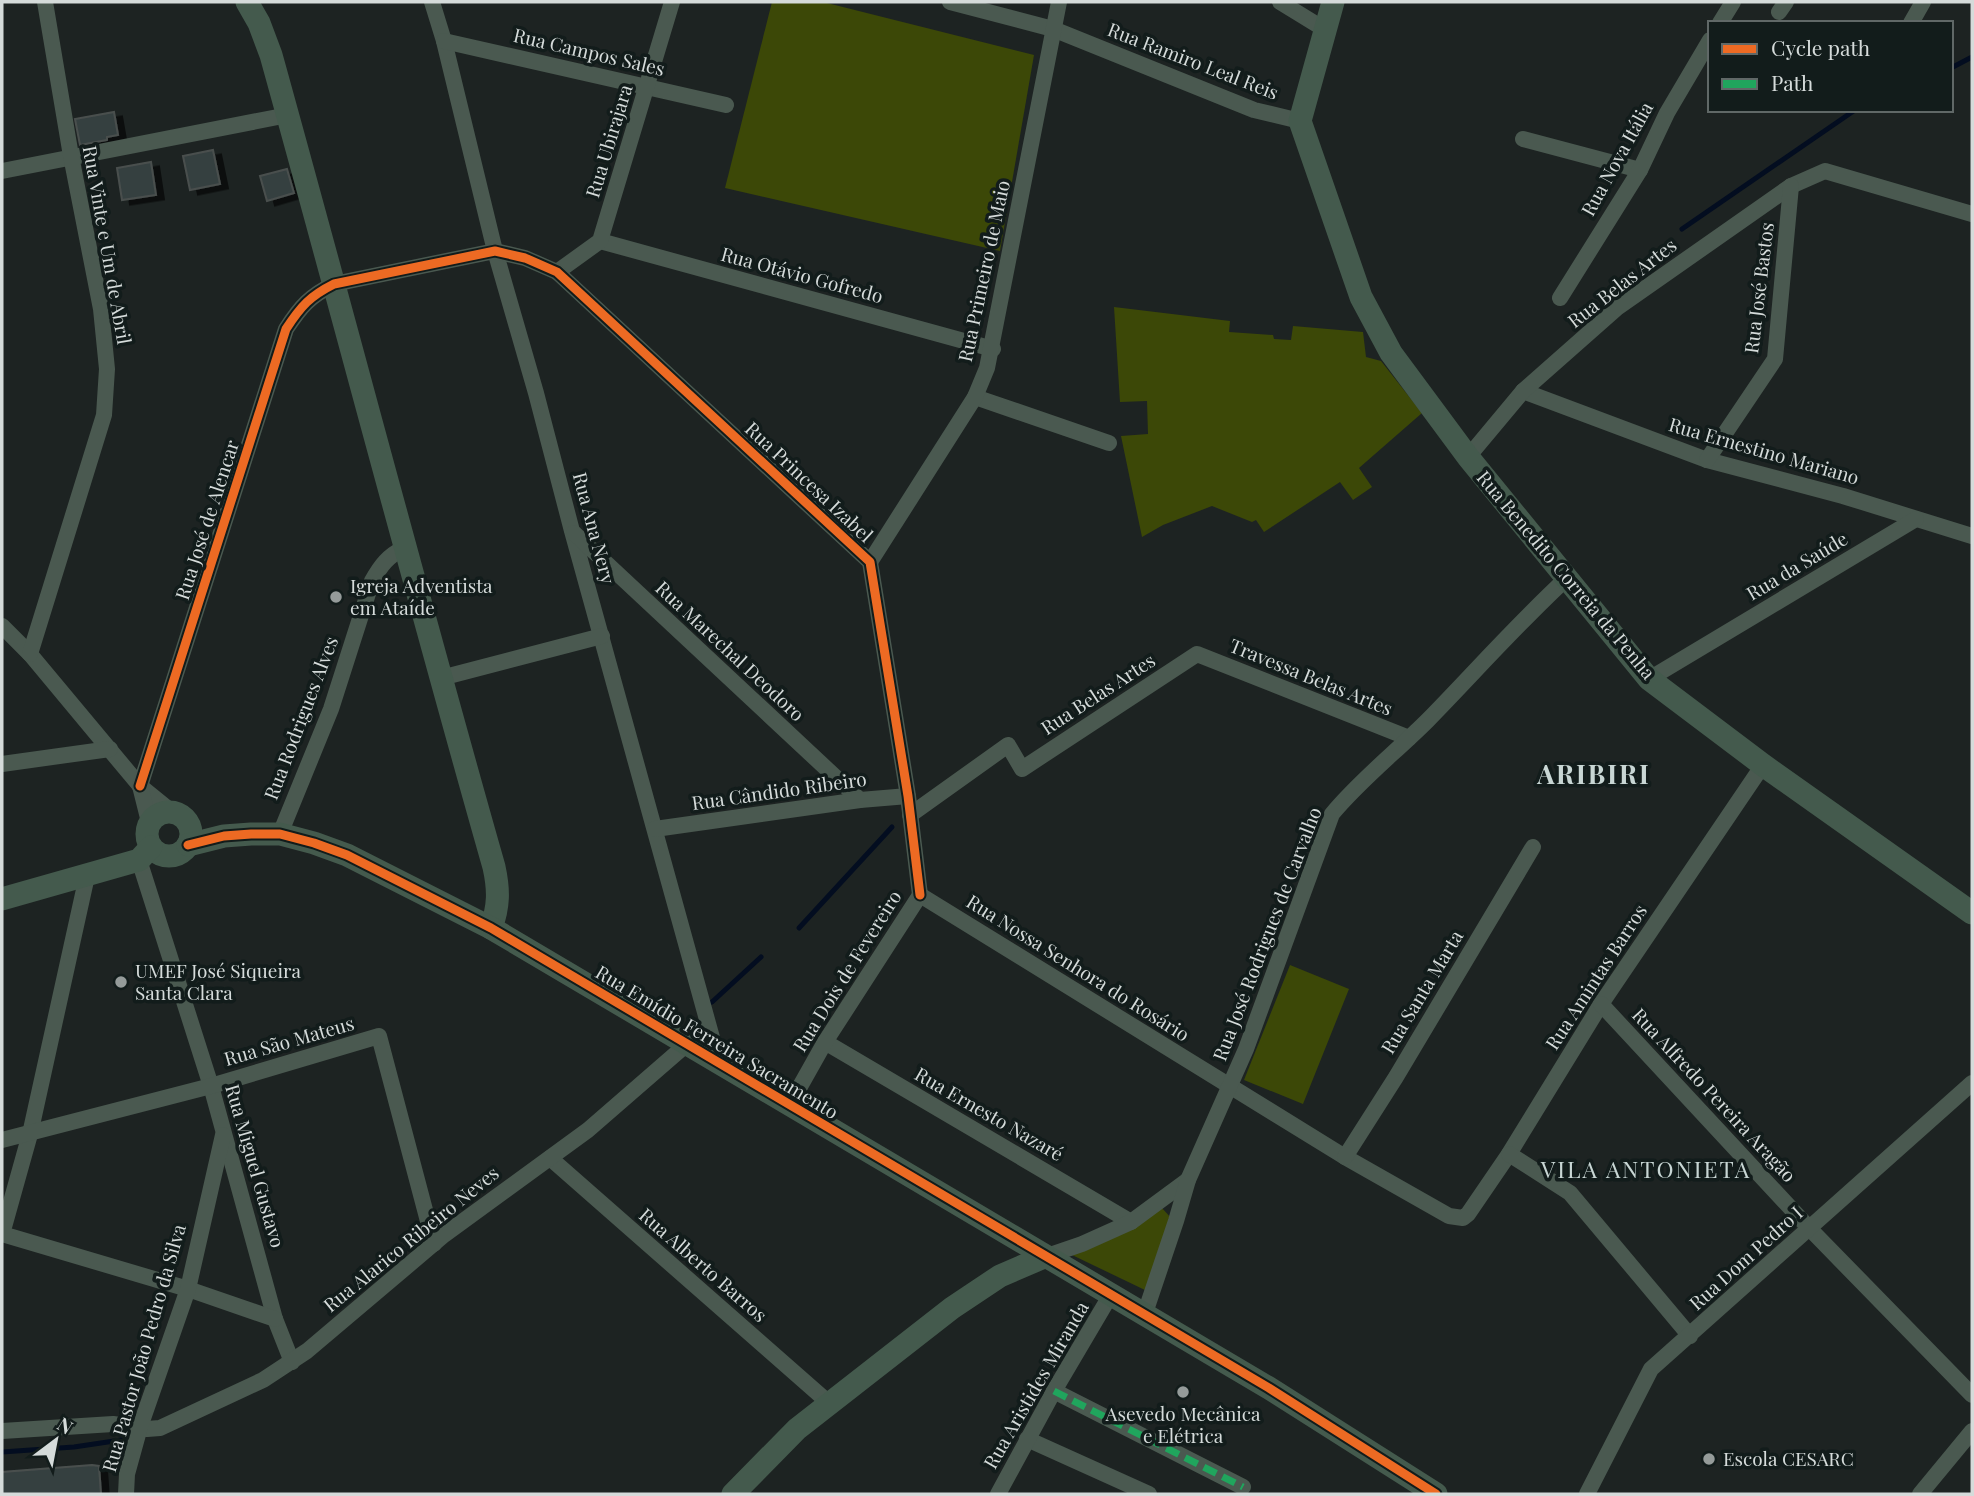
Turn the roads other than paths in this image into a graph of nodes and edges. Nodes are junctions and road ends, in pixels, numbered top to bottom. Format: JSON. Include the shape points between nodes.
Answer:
{"nodes":[{"id":1,"x":45,"y":2,"type":"edge"},
{"id":2,"x":247,"y":2,"type":"edge"},
{"id":3,"x":432,"y":2,"type":"edge"},
{"id":4,"x":672,"y":2,"type":"edge"},
{"id":5,"x":950,"y":2,"type":"edge"},
{"id":6,"x":1059,"y":2,"type":"edge"},
{"id":7,"x":1280,"y":2,"type":"edge"},
{"id":8,"x":1333,"y":2,"type":"edge"},
{"id":9,"x":1733,"y":2,"type":"edge"},
{"id":10,"x":1923,"y":2,"type":"edge"},
{"id":11,"x":1721,"y":21,"type":"edge"},
{"id":12,"x":1911,"y":21,"type":"edge"},
{"id":13,"x":1053,"y":29,"type":"junction"},
{"id":14,"x":1324,"y":29,"type":"junction"},
{"id":15,"x":444,"y":41,"type":"junction"},
{"id":16,"x":1708,"y":43,"type":"edge"},
{"id":17,"x":647,"y":86,"type":"junction"},
{"id":18,"x":726,"y":105,"type":"dead end"},
{"id":19,"x":288,"y":115,"type":"junction"},
{"id":20,"x":1300,"y":121,"type":"junction"},
{"id":21,"x":1523,"y":139,"type":"dead end"},
{"id":22,"x":71,"y":156,"type":"junction"},
{"id":23,"x":1640,"y":170,"type":"junction"},
{"id":24,"x":2,"y":171,"type":"edge"},
{"id":25,"x":1791,"y":186,"type":"junction"},
{"id":26,"x":1972,"y":214,"type":"edge"},
{"id":27,"x":600,"y":242,"type":"junction"},
{"id":28,"x":495,"y":251,"type":"junction"},
{"id":29,"x":557,"y":272,"type":"junction"},
{"id":30,"x":334,"y":284,"type":"junction"},
{"id":31,"x":1560,"y":298,"type":"dead end"},
{"id":32,"x":993,"y":349,"type":"junction"},
{"id":33,"x":1523,"y":391,"type":"junction"},
{"id":34,"x":975,"y":397,"type":"junction"},
{"id":35,"x":1109,"y":443,"type":"dead end"},
{"id":36,"x":1468,"y":457,"type":"junction"},
{"id":37,"x":1707,"y":460,"type":"junction"},
{"id":38,"x":1916,"y":519,"type":"junction"},
{"id":39,"x":572,"y":531,"type":"junction"},
{"id":40,"x":1972,"y":536,"type":"edge"},
{"id":41,"x":404,"y":548,"type":"junction"},
{"id":42,"x":870,"y":562,"type":"junction"},
{"id":43,"x":1567,"y":578,"type":"junction"},
{"id":44,"x":2,"y":626,"type":"edge"},
{"id":45,"x":602,"y":636,"type":"junction"},
{"id":46,"x":30,"y":654,"type":"junction"},
{"id":47,"x":1196,"y":654,"type":"joint"},
{"id":48,"x":441,"y":678,"type":"junction"},
{"id":49,"x":1649,"y":679,"type":"junction"},
{"id":50,"x":1409,"y":738,"type":"junction"},
{"id":51,"x":110,"y":749,"type":"junction"},
{"id":52,"x":2,"y":764,"type":"edge"},
{"id":53,"x":1763,"y":765,"type":"junction"},
{"id":54,"x":140,"y":786,"type":"junction"},
{"id":55,"x":908,"y":796,"type":"junction"},
{"id":56,"x":860,"y":800,"type":"junction"},
{"id":57,"x":910,"y":815,"type":"junction"},
{"id":58,"x":179,"y":816,"type":"junction"},
{"id":59,"x":149,"y":822,"type":"junction"},
{"id":60,"x":655,"y":829,"type":"junction"},
{"id":61,"x":280,"y":834,"type":"junction"},
{"id":62,"x":223,"y":836,"type":"junction"},
{"id":63,"x":188,"y":845,"type":"junction"},
{"id":64,"x":1533,"y":847,"type":"dead end"},
{"id":65,"x":145,"y":854,"type":"junction"},
{"id":66,"x":87,"y":876,"type":"junction"},
{"id":67,"x":920,"y":895,"type":"junction"},
{"id":68,"x":2,"y":898,"type":"edge"},
{"id":69,"x":1972,"y":913,"type":"edge"},
{"id":70,"x":491,"y":928,"type":"junction"},
{"id":71,"x":1601,"y":1004,"type":"junction"},
{"id":72,"x":825,"y":1042,"type":"junction"},
{"id":73,"x":687,"y":1044,"type":"junction"},
{"id":74,"x":719,"y":1063,"type":"junction"},
{"id":75,"x":1972,"y":1083,"type":"edge"},
{"id":76,"x":211,"y":1086,"type":"junction"},
{"id":77,"x":1230,"y":1086,"type":"junction"},
{"id":78,"x":789,"y":1106,"type":"junction"},
{"id":79,"x":224,"y":1133,"type":"junction"},
{"id":80,"x":30,"y":1134,"type":"junction"},
{"id":81,"x":2,"y":1140,"type":"edge"},
{"id":82,"x":1509,"y":1154,"type":"junction"},
{"id":83,"x":1345,"y":1157,"type":"junction"},
{"id":84,"x":550,"y":1158,"type":"junction"},
{"id":85,"x":1188,"y":1180,"type":"junction"},
{"id":86,"x":1154,"y":1205,"type":"junction"},
{"id":87,"x":1468,"y":1214,"type":"joint"},
{"id":88,"x":1177,"y":1221,"type":"junction"},
{"id":89,"x":1131,"y":1222,"type":"junction"},
{"id":90,"x":1810,"y":1229,"type":"junction"},
{"id":91,"x":2,"y":1234,"type":"edge"},
{"id":92,"x":434,"y":1244,"type":"junction"},
{"id":93,"x":1044,"y":1257,"type":"junction"},
{"id":94,"x":188,"y":1289,"type":"junction"},
{"id":95,"x":1110,"y":1296,"type":"junction"},
{"id":96,"x":1144,"y":1316,"type":"junction"},
{"id":97,"x":275,"y":1319,"type":"junction"},
{"id":98,"x":1690,"y":1336,"type":"junction"},
{"id":99,"x":292,"y":1362,"type":"junction"},
{"id":100,"x":1054,"y":1391,"type":"junction"},
{"id":101,"x":1972,"y":1395,"type":"edge"},
{"id":102,"x":830,"y":1403,"type":"junction"},
{"id":103,"x":140,"y":1427,"type":"junction"},
{"id":104,"x":1972,"y":1430,"type":"edge"},
{"id":105,"x":2,"y":1431,"type":"edge"},
{"id":106,"x":1027,"y":1439,"type":"junction"},
{"id":107,"x":1243,"y":1487,"type":"dead end"},
{"id":108,"x":125,"y":1494,"type":"edge"},
{"id":109,"x":733,"y":1494,"type":"edge"},
{"id":110,"x":998,"y":1494,"type":"edge"},
{"id":111,"x":1149,"y":1494,"type":"edge"},
{"id":112,"x":1436,"y":1494,"type":"edge"},
{"id":113,"x":1587,"y":1494,"type":"edge"},
{"id":114,"x":1920,"y":1494,"type":"edge"}],
"edges":[{"from":1,"to":22,"type":"street","name":"Rua Vinte e Um de Abril"},
{"from":2,"to":19,"type":"street","via":[[271,55]]},
{"from":3,"to":15,"type":"street","name":"Rua Ana Nery"},
{"from":4,"to":17,"type":"street","name":"Rua Ubirajara"},
{"from":5,"to":13,"type":"street","name":"Rua Ramiro Leal Reis"},
{"from":6,"to":13,"type":"street","name":"Rua Primeiro de Maio"},
{"from":7,"to":14,"type":"street"},
{"from":8,"to":14,"type":"street"},
{"from":9,"to":11,"type":"street"},
{"from":10,"to":12,"type":"street"},
{"from":13,"to":20,"type":"street","name":"Rua Ramiro Leal Reis","via":[[1254,110]]},
{"from":13,"to":32,"type":"street","name":"Rua Primeiro de Maio"},
{"from":14,"to":20,"type":"street"},
{"from":15,"to":17,"type":"street","name":"Rua Campos Sales"},
{"from":15,"to":28,"type":"street","name":"Rua Ana Nery"},
{"from":16,"to":23,"type":"street","name":"Rua Nova Itália"},
{"from":17,"to":18,"type":"street","name":"Rua Campos Sales"},
{"from":17,"to":27,"type":"street","name":"Rua Ubirajara"},
{"from":19,"to":22,"type":"street"},
{"from":19,"to":30,"type":"street"},
{"from":20,"to":36,"type":"street","name":"Rua Benedito Correia da Penha","via":[[1376,328]]},
{"from":21,"to":23,"type":"street"},
{"from":22,"to":24,"type":"street"},
{"from":22,"to":46,"type":"street","name":"Rua Vinte e Um de Abril","via":[[101,309],[107,369],[104,415]]},
{"from":23,"to":31,"type":"street","name":"Rua Nova Itália"},
{"from":25,"to":26,"type":"street","name":"Rua Belas Artes","via":[[1825,171]]},
{"from":25,"to":33,"type":"street","name":"Rua Belas Artes","via":[[1617,308]]},
{"from":25,"to":37,"type":"street","name":"Rua José Bastos","via":[[1775,359]]},
{"from":27,"to":29,"type":"street"},
{"from":27,"to":32,"type":"street","name":"Rua Otávio Gofredo"},
{"from":28,"to":29,"type":"street","name":"Rua Princesa Izabel"},
{"from":28,"to":30,"type":"street"},
{"from":28,"to":39,"type":"street","name":"Rua Ana Nery"},
{"from":29,"to":42,"type":"street","name":"Rua Princesa Izabel"},
{"from":30,"to":41,"type":"street"},
{"from":30,"to":54,"type":"street","name":"Rua José de Alencar","via":[[313,295],[286,329]]},
{"from":32,"to":34,"type":"street","name":"Rua Primeiro de Maio"},
{"from":33,"to":36,"type":"street","name":"Rua Belas Artes"},
{"from":33,"to":37,"type":"street","name":"Rua Ernestino Mariano"},
{"from":34,"to":35,"type":"street"},
{"from":34,"to":42,"type":"street","name":"Rua Primeiro de Maio"},
{"from":36,"to":43,"type":"street","name":"Rua Benedito Correia da Penha"},
{"from":37,"to":38,"type":"street","name":"Rua Ernestino Mariano"},
{"from":38,"to":40,"type":"street"},
{"from":38,"to":49,"type":"street","name":"Rua da Saúde"},
{"from":39,"to":45,"type":"street","name":"Rua Ana Nery"},
{"from":39,"to":56,"type":"street","name":"Rua Marechal Deodoro"},
{"from":41,"to":48,"type":"street"},
{"from":41,"to":61,"type":"street","name":"Rua Rodrigues Alves","via":[[381,565],[372,581],[331,709]]},
{"from":42,"to":55,"type":"street","name":"Rua Princesa Izabel"},
{"from":43,"to":49,"type":"street","name":"Rua Benedito Correia da Penha"},
{"from":43,"to":50,"type":"street","name":"Rua José Rodrigues de Carvalho"},
{"from":44,"to":46,"type":"street"},
{"from":45,"to":48,"type":"street"},
{"from":45,"to":60,"type":"street","name":"Rua Ana Nery"},
{"from":46,"to":51,"type":"street"},
{"from":47,"to":50,"type":"street","name":"Travessa Belas Artes"},
{"from":47,"to":57,"type":"street","name":"Rua Belas Artes","via":[[1022,769],[1008,745]]},
{"from":48,"to":70,"type":"street","via":[[499,889]]},
{"from":49,"to":53,"type":"street","name":"Rua Benedito Correia da Penha"},
{"from":50,"to":77,"type":"street","name":"Rua José Rodrigues de Carvalho","via":[[1332,814]]},
{"from":51,"to":52,"type":"street"},
{"from":51,"to":54,"type":"street"},
{"from":53,"to":69,"type":"street","name":"Rua Benedito Correia da Penha"},
{"from":53,"to":71,"type":"street","name":"Rua Amintas Barros"},
{"from":54,"to":58,"type":"street"},
{"from":54,"to":59,"type":"street"},
{"from":55,"to":56,"type":"street","name":"Rua Cândido Ribeiro"},
{"from":55,"to":57,"type":"street","name":"Rua Princesa Izabel"},
{"from":56,"to":60,"type":"street","name":"Rua Cândido Ribeiro"},
{"from":57,"to":67,"type":"street","name":"Rua Princesa Izabel"},
{"from":58,"to":59,"type":"street","via":[[159,814]]},
{"from":58,"to":62,"type":"street","name":"Rua Emídio Ferreira Sacramento"},
{"from":58,"to":63,"type":"street","via":[[191,832]]},
{"from":59,"to":65,"type":"street"},
{"from":60,"to":74,"type":"street","name":"Rua Ana Nery"},
{"from":61,"to":62,"type":"street","name":"Rua Emídio Ferreira Sacramento"},
{"from":61,"to":70,"type":"street","name":"Rua Emídio Ferreira Sacramento","via":[[347,855]]},
{"from":62,"to":63,"type":"street","name":"Rua Emídio Ferreira Sacramento"},
{"from":63,"to":65,"type":"street","via":[[170,856]]},
{"from":64,"to":83,"type":"street","name":"Rua Santa Marta"},
{"from":65,"to":66,"type":"street"},
{"from":65,"to":76,"type":"street","name":"Rua Miguel Gustavo"},
{"from":66,"to":68,"type":"street"},
{"from":66,"to":80,"type":"street"},
{"from":67,"to":72,"type":"street","name":"Rua Dois de Fevereiro"},
{"from":67,"to":77,"type":"street","name":"Rua Nossa Senhora do Rosário"},
{"from":70,"to":73,"type":"street","name":"Rua Emídio Ferreira Sacramento"},
{"from":71,"to":82,"type":"street","name":"Rua Amintas Barros"},
{"from":71,"to":90,"type":"street","name":"Rua Alfredo Pereira Aragão"},
{"from":72,"to":78,"type":"street","name":"Rua Dois de Fevereiro"},
{"from":72,"to":89,"type":"street","name":"Rua Ernesto Nazaré"},
{"from":73,"to":74,"type":"street","name":"Rua Emídio Ferreira Sacramento"},
{"from":73,"to":84,"type":"street","name":"Rua Alarico Ribeiro Neves"},
{"from":74,"to":78,"type":"street","name":"Rua Emídio Ferreira Sacramento"},
{"from":75,"to":90,"type":"street","name":"Rua Dom Pedro I"},
{"from":76,"to":79,"type":"street","name":"Rua Miguel Gustavo"},
{"from":76,"to":80,"type":"street","name":"Rua São Mateus"},
{"from":76,"to":92,"type":"street","name":"Rua São Mateus","via":[[379,1036]]},
{"from":77,"to":83,"type":"street","name":"Rua Nossa Senhora do Rosário"},
{"from":77,"to":85,"type":"street","name":"Rua José Rodrigues de Carvalho"},
{"from":78,"to":93,"type":"street","name":"Rua Emídio Ferreira Sacramento"},
{"from":79,"to":94,"type":"street","name":"Rua Pastor João Pedro da Silva"},
{"from":79,"to":97,"type":"street","name":"Rua Miguel Gustavo"},
{"from":80,"to":81,"type":"street","name":"Rua São Mateus"},
{"from":80,"to":91,"type":"street"},
{"from":82,"to":87,"type":"street","name":"Rua Amintas Barros"},
{"from":82,"to":98,"type":"street","via":[[1583,1206]]},
{"from":83,"to":87,"type":"street","name":"Rua Nossa Senhora do Rosário","via":[[1449,1216]]},
{"from":84,"to":92,"type":"street","name":"Rua Alarico Ribeiro Neves"},
{"from":84,"to":102,"type":"street","name":"Rua Alberto Barros"},
{"from":85,"to":86,"type":"street","name":"Rua José Rodrigues de Carvalho"},
{"from":85,"to":88,"type":"street","name":"Rua José Rodrigues de Carvalho"},
{"from":86,"to":88,"type":"street","via":[[1172,1207]]},
{"from":86,"to":89,"type":"street","name":"Rua José Rodrigues de Carvalho"},
{"from":88,"to":96,"type":"street","name":"Rua José Rodrigues de Carvalho"},
{"from":89,"to":93,"type":"street","name":"Rua José Rodrigues de Carvalho"},
{"from":90,"to":98,"type":"street","name":"Rua Dom Pedro I"},
{"from":90,"to":101,"type":"street","name":"Rua Alfredo Pereira Aragão"},
{"from":91,"to":94,"type":"street"},
{"from":92,"to":99,"type":"street","name":"Rua Alarico Ribeiro Neves"},
{"from":93,"to":95,"type":"street","name":"Rua Emídio Ferreira Sacramento"},
{"from":93,"to":102,"type":"street","via":[[1000,1276],[952,1308]]},
{"from":94,"to":97,"type":"street"},
{"from":94,"to":103,"type":"street","name":"Rua Pastor João Pedro da Silva"},
{"from":95,"to":96,"type":"street","name":"Rua Emídio Ferreira Sacramento"},
{"from":95,"to":100,"type":"street","name":"Rua Aristides Miranda"},
{"from":96,"to":112,"type":"street","name":"Rua Emídio Ferreira Sacramento","via":[[1269,1388]]},
{"from":97,"to":99,"type":"street","name":"Rua Miguel Gustavo"},
{"from":98,"to":113,"type":"street","name":"Rua Dom Pedro I","via":[[1651,1369]]},
{"from":99,"to":103,"type":"street","name":"Rua Alarico Ribeiro Neves","via":[[166,1426]]},
{"from":100,"to":106,"type":"street","name":"Rua Aristides Miranda"},
{"from":100,"to":107,"type":"street"},
{"from":102,"to":109,"type":"street","via":[[797,1429]]},
{"from":103,"to":105,"type":"street","name":"Rua Alarico Ribeiro Neves","via":[[113,1424]]},
{"from":103,"to":108,"type":"street","name":"Rua Pastor João Pedro da Silva"},
{"from":104,"to":114,"type":"street"},
{"from":106,"to":110,"type":"street","name":"Rua Aristides Miranda"},
{"from":106,"to":111,"type":"street"}]}
